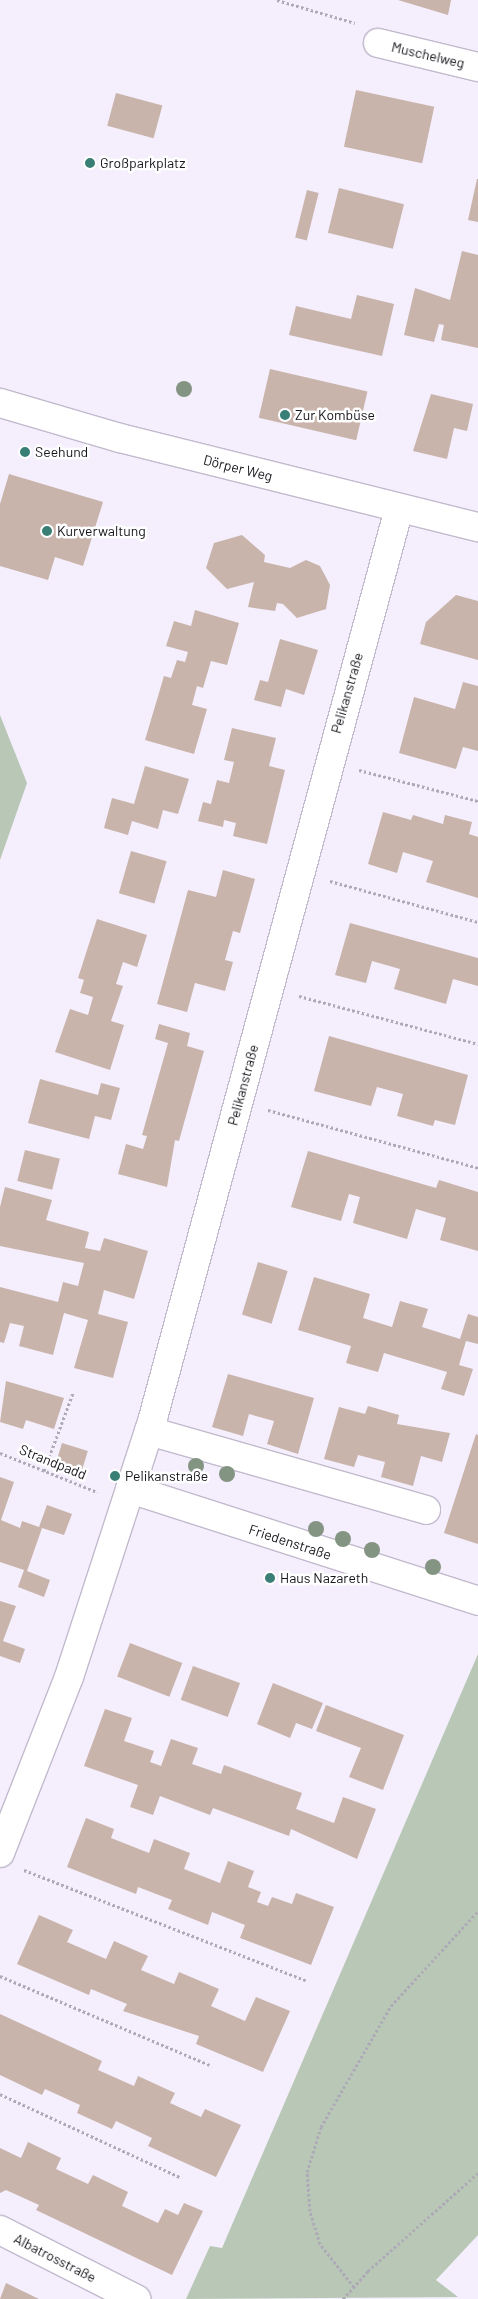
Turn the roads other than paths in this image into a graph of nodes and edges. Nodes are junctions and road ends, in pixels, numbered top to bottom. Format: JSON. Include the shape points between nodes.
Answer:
{"nodes":[{"id":1,"x":370,"y":34,"type":"road end"},
{"id":2,"x":478,"y":67,"type":"edge"},
{"id":3,"x":0,"y":403,"type":"edge"},
{"id":4,"x":399,"y":509,"type":"junction"},
{"id":5,"x":478,"y":527,"type":"edge"},
{"id":6,"x":149,"y":1431,"type":"junction"},
{"id":7,"x":128,"y":1496,"type":"junction"},
{"id":8,"x":426,"y":1510,"type":"dead end"},
{"id":9,"x":478,"y":1601,"type":"edge"},
{"id":10,"x":9,"y":1861,"type":"edge"},
{"id":11,"x":0,"y":2230,"type":"edge"},
{"id":12,"x":136,"y":2299,"type":"edge"}],
"edges":[{"from":1,"to":2,"type":"street","name":"Muschelweg"},
{"from":3,"to":4,"type":"street","name":"Dörper Weg"},
{"from":4,"to":5,"type":"street","name":"Dörper Weg"},
{"from":4,"to":6,"type":"street","name":"Pelikanstraße"},
{"from":6,"to":7,"type":"street","name":"Pelikanstraße"},
{"from":6,"to":8,"type":"street"},
{"from":7,"to":9,"type":"street","name":"Friedenstraße"},
{"from":7,"to":10,"type":"street","name":"Pelikanstraße"},
{"from":11,"to":12,"type":"street","name":"Albatrosstraße"}]}
